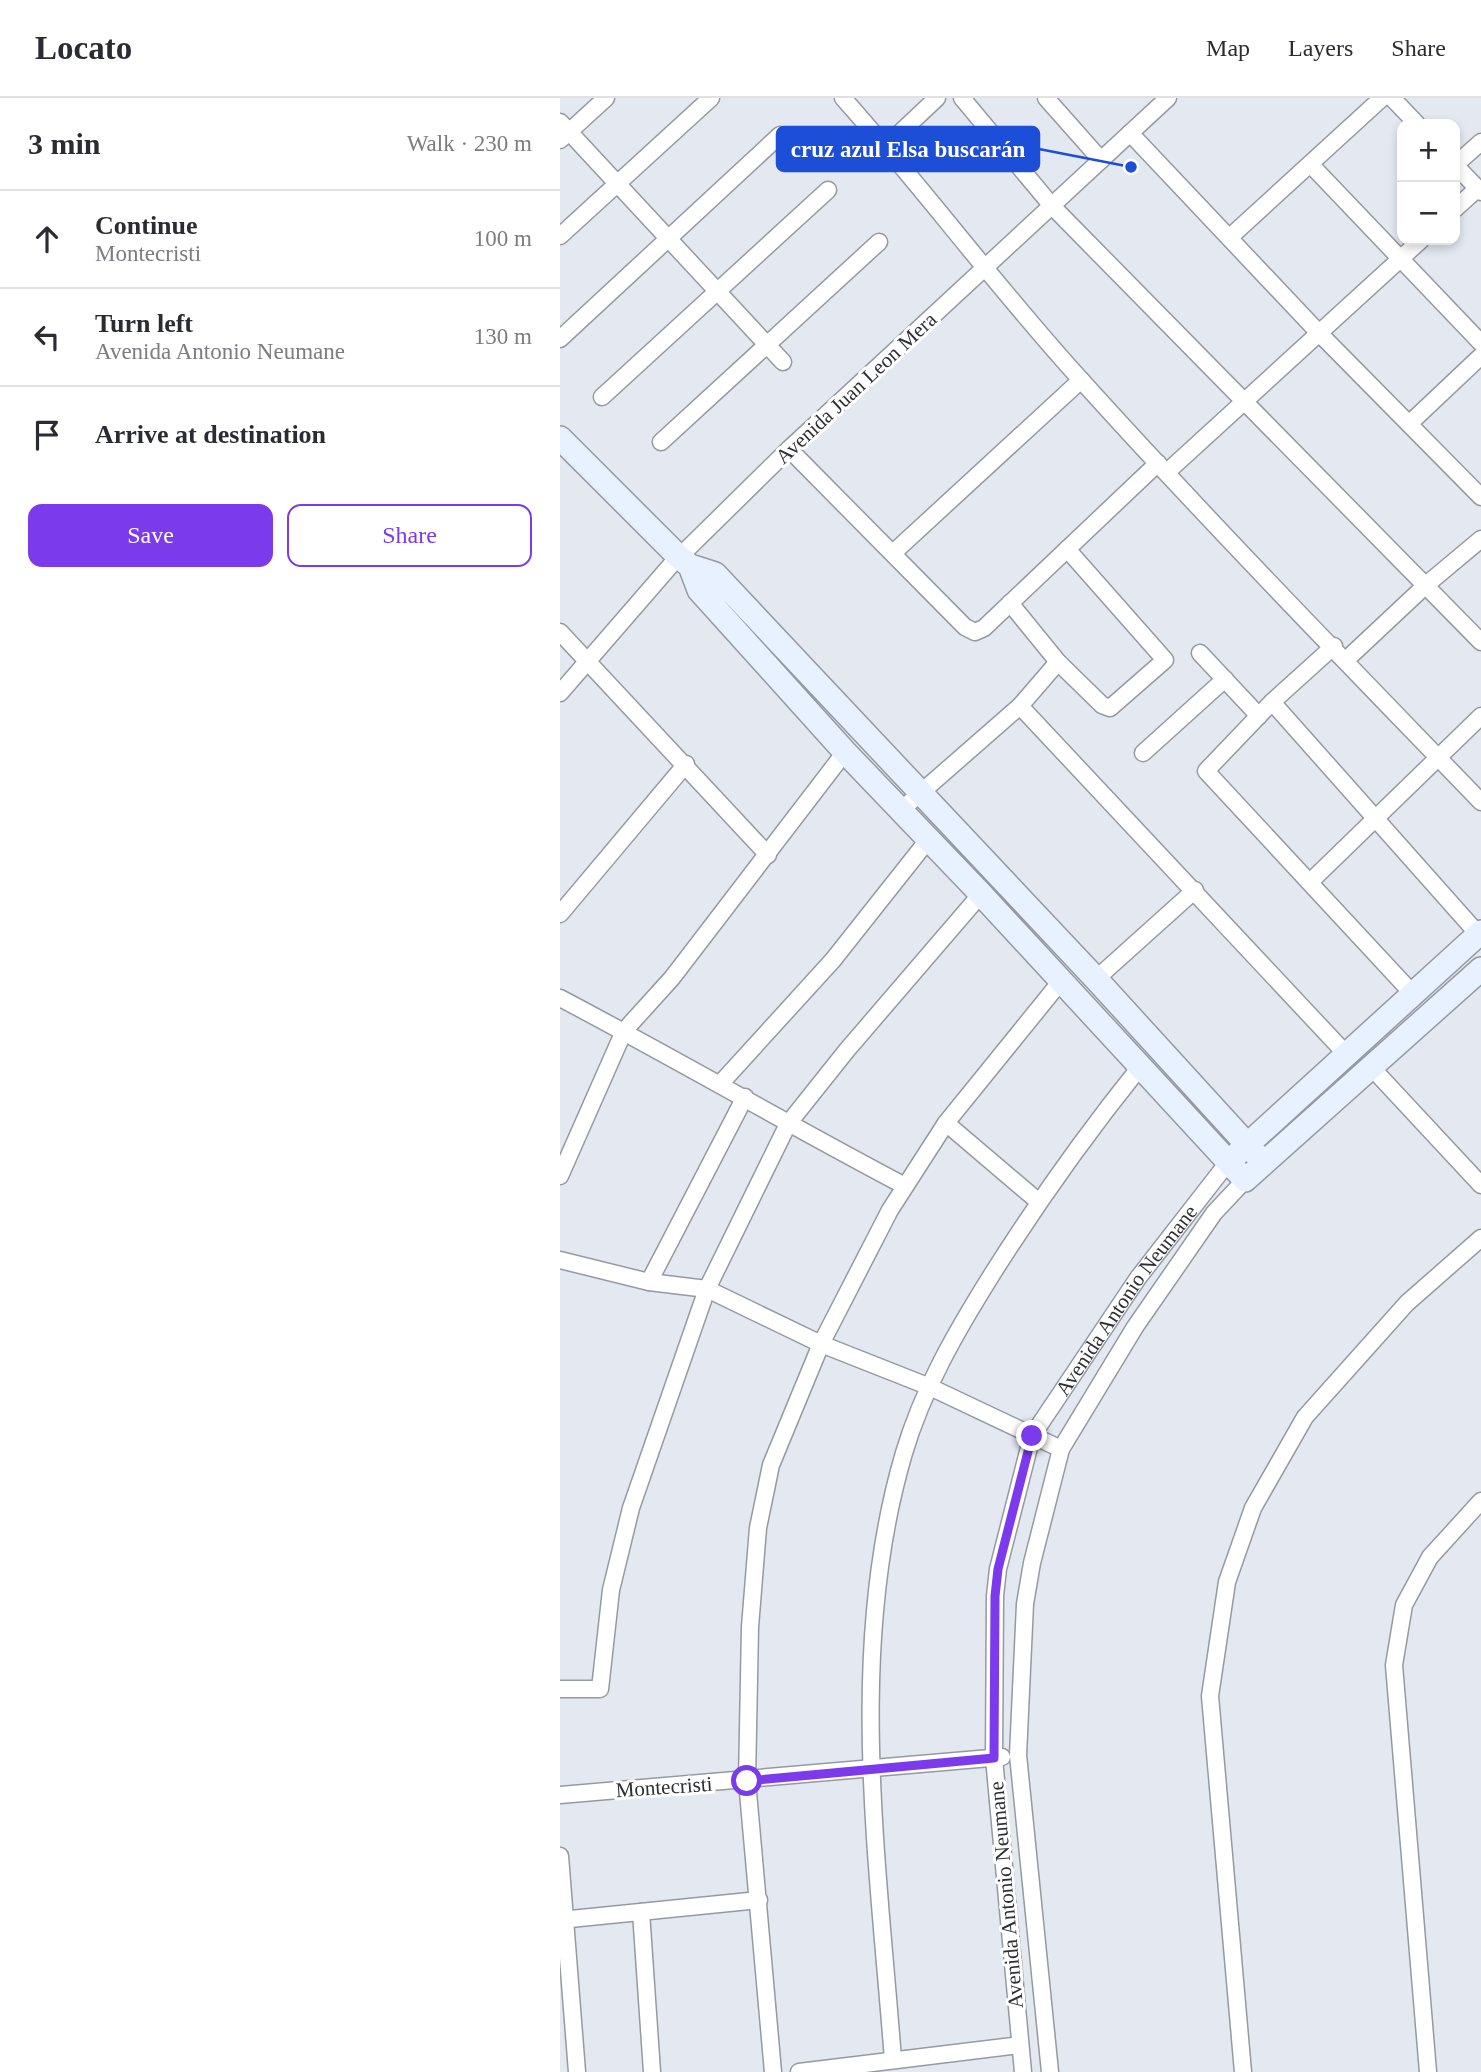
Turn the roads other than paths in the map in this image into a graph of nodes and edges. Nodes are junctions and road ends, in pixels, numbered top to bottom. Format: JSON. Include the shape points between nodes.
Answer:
{"nodes":[{"id":1,"x":606,"y":98,"type":"edge"},
{"id":2,"x":711,"y":98,"type":"edge"},
{"id":3,"x":843,"y":98,"type":"edge"},
{"id":4,"x":937,"y":98,"type":"edge"},
{"id":5,"x":962,"y":98,"type":"edge"},
{"id":6,"x":1046,"y":98,"type":"edge"},
{"id":7,"x":1168,"y":98,"type":"edge"},
{"id":8,"x":1382,"y":98,"type":"edge"},
{"id":9,"x":1392,"y":98,"type":"edge"},
{"id":10,"x":1412,"y":119,"type":"edge"},
{"id":11,"x":563,"y":131,"type":"edge"},
{"id":12,"x":1130,"y":133,"type":"junction"},
{"id":13,"x":780,"y":135,"type":"dead end"},
{"id":14,"x":1481,"y":142,"type":"edge"},
{"id":15,"x":886,"y":146,"type":"junction"},
{"id":16,"x":1101,"y":160,"type":"junction"},
{"id":17,"x":1460,"y":161,"type":"edge"},
{"id":18,"x":1312,"y":166,"type":"junction"},
{"id":19,"x":1460,"y":170,"type":"edge"},
{"id":20,"x":617,"y":184,"type":"junction"},
{"id":21,"x":828,"y":190,"type":"dead end"},
{"id":22,"x":1479,"y":190,"type":"edge"},
{"id":23,"x":1460,"y":205,"type":"edge"},
{"id":24,"x":1052,"y":206,"type":"junction"},
{"id":25,"x":560,"y":236,"type":"edge"},
{"id":26,"x":1230,"y":237,"type":"junction"},
{"id":27,"x":669,"y":239,"type":"junction"},
{"id":28,"x":879,"y":242,"type":"dead end"},
{"id":29,"x":1415,"y":245,"type":"edge"},
{"id":30,"x":1400,"y":259,"type":"junction"},
{"id":31,"x":984,"y":269,"type":"junction"},
{"id":32,"x":717,"y":290,"type":"junction"},
{"id":33,"x":1318,"y":332,"type":"junction"},
{"id":34,"x":560,"y":339,"type":"edge"},
{"id":35,"x":1481,"y":343,"type":"edge"},
{"id":36,"x":766,"y":344,"type":"junction"},
{"id":37,"x":1481,"y":356,"type":"edge"},
{"id":38,"x":783,"y":362,"type":"dead end"},
{"id":39,"x":1081,"y":380,"type":"junction"},
{"id":40,"x":602,"y":397,"type":"dead end"},
{"id":41,"x":1243,"y":401,"type":"junction"},
{"id":42,"x":1410,"y":423,"type":"junction"},
{"id":43,"x":560,"y":438,"type":"edge"},
{"id":44,"x":661,"y":442,"type":"dead end"},
{"id":45,"x":789,"y":449,"type":"junction"},
{"id":46,"x":1162,"y":467,"type":"junction"},
{"id":47,"x":1481,"y":497,"type":"edge"},
{"id":48,"x":1481,"y":539,"type":"edge"},
{"id":49,"x":1067,"y":549,"type":"junction"},
{"id":50,"x":892,"y":553,"type":"junction"},
{"id":51,"x":685,"y":561,"type":"junction"},
{"id":52,"x":1426,"y":585,"type":"junction"},
{"id":53,"x":1010,"y":603,"type":"junction"},
{"id":54,"x":560,"y":632,"type":"edge"},
{"id":55,"x":1481,"y":642,"type":"edge"},
{"id":56,"x":1334,"y":646,"type":"junction"},
{"id":57,"x":1200,"y":653,"type":"dead end"},
{"id":58,"x":1346,"y":660,"type":"junction"},
{"id":59,"x":588,"y":662,"type":"junction"},
{"id":60,"x":1058,"y":662,"type":"junction"},
{"id":61,"x":1225,"y":679,"type":"junction"},
{"id":62,"x":560,"y":693,"type":"edge"},
{"id":63,"x":1272,"y":702,"type":"junction"},
{"id":64,"x":1020,"y":706,"type":"junction"},
{"id":65,"x":1259,"y":716,"type":"junction"},
{"id":66,"x":1481,"y":716,"type":"edge"},
{"id":67,"x":845,"y":752,"type":"junction"},
{"id":68,"x":1143,"y":752,"type":"dead end"},
{"id":69,"x":1438,"y":758,"type":"junction"},
{"id":70,"x":686,"y":764,"type":"junction"},
{"id":71,"x":922,"y":792,"type":"junction"},
{"id":72,"x":1481,"y":802,"type":"edge"},
{"id":73,"x":901,"y":810,"type":"junction"},
{"id":74,"x":1377,"y":818,"type":"junction"},
{"id":75,"x":928,"y":840,"type":"junction"},
{"id":76,"x":768,"y":855,"type":"junction"},
{"id":77,"x":1310,"y":882,"type":"junction"},
{"id":78,"x":1195,"y":890,"type":"junction"},
{"id":79,"x":981,"y":894,"type":"junction"},
{"id":80,"x":560,"y":914,"type":"edge"},
{"id":81,"x":1480,"y":933,"type":"edge"},
{"id":82,"x":1481,"y":969,"type":"edge"},
{"id":83,"x":1097,"y":979,"type":"junction"},
{"id":84,"x":1061,"y":981,"type":"junction"},
{"id":85,"x":1413,"y":994,"type":"junction"},
{"id":86,"x":560,"y":998,"type":"edge"},
{"id":87,"x":624,"y":1031,"type":"junction"},
{"id":88,"x":1347,"y":1055,"type":"junction"},
{"id":89,"x":1140,"y":1067,"type":"junction"},
{"id":90,"x":1373,"y":1069,"type":"junction"},
{"id":91,"x":721,"y":1083,"type":"junction"},
{"id":92,"x":745,"y":1097,"type":"junction"},
{"id":93,"x":946,"y":1123,"type":"junction"},
{"id":94,"x":788,"y":1124,"type":"junction"},
{"id":95,"x":1247,"y":1146,"type":"junction"},
{"id":96,"x":1229,"y":1161,"type":"junction"},
{"id":97,"x":1263,"y":1162,"type":"junction"},
{"id":98,"x":560,"y":1176,"type":"edge"},
{"id":99,"x":1245,"y":1180,"type":"junction"},
{"id":100,"x":1481,"y":1185,"type":"edge"},
{"id":101,"x":905,"y":1186,"type":"junction"},
{"id":102,"x":1039,"y":1202,"type":"junction"},
{"id":103,"x":1481,"y":1238,"type":"edge"},
{"id":104,"x":560,"y":1259,"type":"edge"},
{"id":105,"x":649,"y":1282,"type":"junction"},
{"id":106,"x":707,"y":1289,"type":"junction"},
{"id":107,"x":821,"y":1344,"type":"junction"},
{"id":108,"x":930,"y":1387,"type":"junction"},
{"id":109,"x":1032,"y":1436,"type":"junction"},
{"id":110,"x":1061,"y":1449,"type":"junction"},
{"id":111,"x":1481,"y":1501,"type":"edge"},
{"id":112,"x":560,"y":1689,"type":"edge"},
{"id":113,"x":1018,"y":1755,"type":"junction"},
{"id":114,"x":994,"y":1758,"type":"junction"},
{"id":115,"x":872,"y":1769,"type":"junction"},
{"id":116,"x":747,"y":1781,"type":"junction"},
{"id":117,"x":560,"y":1795,"type":"edge"},
{"id":118,"x":560,"y":1856,"type":"edge"},
{"id":119,"x":759,"y":1900,"type":"junction"},
{"id":120,"x":641,"y":1912,"type":"junction"},
{"id":121,"x":562,"y":1920,"type":"edge"},
{"id":122,"x":1020,"y":2045,"type":"junction"},
{"id":123,"x":894,"y":2060,"type":"junction"},
{"id":124,"x":577,"y":2072,"type":"edge"},
{"id":125,"x":652,"y":2072,"type":"edge"},
{"id":126,"x":773,"y":2072,"type":"edge"},
{"id":127,"x":799,"y":2072,"type":"edge"},
{"id":128,"x":1023,"y":2072,"type":"edge"},
{"id":129,"x":1050,"y":2072,"type":"edge"},
{"id":130,"x":1243,"y":2072,"type":"edge"},
{"id":131,"x":1428,"y":2072,"type":"edge"}],
"edges":[{"from":1,"to":11,"type":"street"},
{"from":2,"to":20,"type":"street"},
{"from":3,"to":15,"type":"street"},
{"from":4,"to":15,"type":"street"},
{"from":5,"to":24,"type":"street"},
{"from":6,"to":16,"type":"street"},
{"from":7,"to":12,"type":"street","name":"Avenida Juan Leon Mera"},
{"from":8,"to":18,"type":"street"},
{"from":9,"to":10,"type":"street"},
{"from":11,"to":20,"type":"street"},
{"from":12,"to":16,"type":"street","name":"Avenida Juan Leon Mera"},
{"from":12,"to":26,"type":"street"},
{"from":13,"to":27,"type":"street"},
{"from":14,"to":17,"type":"street"},
{"from":15,"to":31,"type":"street"},
{"from":16,"to":24,"type":"street","name":"Avenida Juan Leon Mera"},
{"from":18,"to":26,"type":"street"},
{"from":18,"to":30,"type":"street"},
{"from":19,"to":22,"type":"street"},
{"from":20,"to":25,"type":"street"},
{"from":20,"to":27,"type":"street"},
{"from":21,"to":32,"type":"street"},
{"from":22,"to":23,"type":"street"},
{"from":24,"to":31,"type":"street","name":"Avenida Juan Leon Mera"},
{"from":24,"to":41,"type":"street"},
{"from":26,"to":33,"type":"street"},
{"from":27,"to":32,"type":"street"},
{"from":27,"to":34,"type":"street"},
{"from":28,"to":36,"type":"street"},
{"from":29,"to":30,"type":"street"},
{"from":30,"to":33,"type":"street"},
{"from":30,"to":35,"type":"street"},
{"from":31,"to":39,"type":"street"},
{"from":31,"to":45,"type":"street","name":"Avenida Juan Leon Mera"},
{"from":32,"to":36,"type":"street"},
{"from":32,"to":40,"type":"street"},
{"from":33,"to":41,"type":"street"},
{"from":33,"to":42,"type":"street"},
{"from":36,"to":38,"type":"street"},
{"from":36,"to":44,"type":"street"},
{"from":37,"to":42,"type":"street"},
{"from":39,"to":46,"type":"street"},
{"from":39,"to":50,"type":"street"},
{"from":41,"to":46,"type":"street"},
{"from":41,"to":52,"type":"street"},
{"from":42,"to":47,"type":"street"},
{"from":43,"to":51,"type":"street"},
{"from":45,"to":50,"type":"street"},
{"from":45,"to":51,"type":"street","name":"Avenida Juan Leon Mera"},
{"from":46,"to":49,"type":"street"},
{"from":46,"to":56,"type":"street"},
{"from":48,"to":52,"type":"street"},
{"from":49,"to":53,"type":"street"},
{"from":49,"to":60,"type":"street","via":[[1165,660],[1110,708]]},
{"from":50,"to":53,"type":"street","via":[[975,632]]},
{"from":51,"to":59,"type":"street","name":"Avenida Juan Leon Mera"},
{"from":51,"to":67,"type":"street","via":[[699,590]]},
{"from":51,"to":71,"type":"street","via":[[715,573]]},
{"from":52,"to":55,"type":"street"},
{"from":52,"to":58,"type":"street"},
{"from":53,"to":60,"type":"street"},
{"from":54,"to":59,"type":"street"},
{"from":56,"to":58,"type":"street"},
{"from":56,"to":63,"type":"street"},
{"from":57,"to":61,"type":"street"},
{"from":58,"to":69,"type":"street"},
{"from":59,"to":62,"type":"street","name":"Avenida Juan Leon Mera"},
{"from":59,"to":70,"type":"street"},
{"from":60,"to":64,"type":"street"},
{"from":61,"to":65,"type":"street"},
{"from":61,"to":68,"type":"street"},
{"from":63,"to":65,"type":"street"},
{"from":63,"to":74,"type":"street"},
{"from":64,"to":71,"type":"street"},
{"from":64,"to":78,"type":"street"},
{"from":65,"to":77,"type":"street","via":[[1206,771]]},
{"from":66,"to":69,"type":"street"},
{"from":67,"to":73,"type":"street"},
{"from":67,"to":76,"type":"street"},
{"from":69,"to":72,"type":"street"},
{"from":69,"to":74,"type":"street"},
{"from":70,"to":76,"type":"street"},
{"from":70,"to":80,"type":"street"},
{"from":71,"to":73,"type":"street"},
{"from":71,"to":83,"type":"street"},
{"from":73,"to":75,"type":"street"},
{"from":74,"to":77,"type":"street"},
{"from":74,"to":81,"type":"street"},
{"from":75,"to":79,"type":"street"},
{"from":75,"to":91,"type":"street","via":[[832,960]]},
{"from":76,"to":87,"type":"street","via":[[672,978]]},
{"from":77,"to":85,"type":"street"},
{"from":78,"to":83,"type":"street"},
{"from":78,"to":88,"type":"street"},
{"from":79,"to":84,"type":"street"},
{"from":79,"to":94,"type":"street"},
{"from":81,"to":85,"type":"street","name":"Avenida Antonio Neumane"},
{"from":82,"to":90,"type":"street","name":"Avenida Antonio Neumane"},
{"from":83,"to":95,"type":"street"},
{"from":84,"to":89,"type":"street"},
{"from":84,"to":93,"type":"street"},
{"from":85,"to":88,"type":"street","name":"Avenida Antonio Neumane"},
{"from":86,"to":87,"type":"street"},
{"from":87,"to":91,"type":"street"},
{"from":87,"to":98,"type":"street"},
{"from":88,"to":95,"type":"street","name":"Avenida Antonio Neumane"},
{"from":89,"to":96,"type":"street"},
{"from":89,"to":102,"type":"street"},
{"from":90,"to":97,"type":"street","name":"Avenida Antonio Neumane"},
{"from":90,"to":100,"type":"street"},
{"from":91,"to":92,"type":"street"},
{"from":92,"to":94,"type":"street"},
{"from":92,"to":105,"type":"street"},
{"from":93,"to":101,"type":"street"},
{"from":93,"to":102,"type":"street"},
{"from":94,"to":101,"type":"street"},
{"from":94,"to":106,"type":"street"},
{"from":95,"to":96,"type":"street","name":"Avenida Antonio Neumane"},
{"from":95,"to":97,"type":"street"},
{"from":96,"to":99,"type":"street"},
{"from":96,"to":109,"type":"street","name":"Avenida Antonio Neumane","via":[[1138,1278]]},
{"from":97,"to":99,"type":"street","name":"Avenida Antonio Neumane"},
{"from":99,"to":110,"type":"street","name":"Avenida Antonio Neumane","via":[[1214,1213],[1135,1327]]},
{"from":101,"to":107,"type":"street"},
{"from":102,"to":108,"type":"street","via":[[946,1349]]},
{"from":103,"to":130,"type":"street","via":[[1407,1303],[1305,1417],[1253,1508],[1227,1582],[1210,1696]]},
{"from":104,"to":105,"type":"street"},
{"from":105,"to":106,"type":"street"},
{"from":106,"to":107,"type":"street"},
{"from":106,"to":112,"type":"street","via":[[631,1508],[611,1591],[600,1689]]},
{"from":107,"to":108,"type":"street"},
{"from":107,"to":116,"type":"street","via":[[771,1465],[758,1528],[750,1627]]},
{"from":108,"to":109,"type":"street"},
{"from":108,"to":115,"type":"street","via":[[904,1452],[881,1548],[874,1604]]},
{"from":109,"to":110,"type":"street"},
{"from":109,"to":114,"type":"street","name":"Avenida Antonio Neumane","via":[[998,1569]]},
{"from":110,"to":113,"type":"street","name":"Avenida Antonio Neumane","via":[[1025,1604]]},
{"from":111,"to":131,"type":"street","via":[[1430,1557],[1405,1605],[1394,1665]]},
{"from":113,"to":114,"type":"street","name":"Montecristi"},
{"from":113,"to":129,"type":"street","name":"Avenida Antonio Neumane"},
{"from":114,"to":115,"type":"street","name":"Montecristi"},
{"from":114,"to":122,"type":"street","name":"Avenida Antonio Neumane"},
{"from":115,"to":116,"type":"street","name":"Montecristi"},
{"from":115,"to":123,"type":"street"},
{"from":116,"to":117,"type":"street","name":"Montecristi"},
{"from":116,"to":119,"type":"street"},
{"from":118,"to":121,"type":"street"},
{"from":119,"to":120,"type":"street"},
{"from":119,"to":126,"type":"street"},
{"from":120,"to":121,"type":"street"},
{"from":120,"to":125,"type":"street"},
{"from":121,"to":124,"type":"street"},
{"from":122,"to":123,"type":"street"},
{"from":122,"to":128,"type":"street","name":"Avenida Antonio Neumane"},
{"from":123,"to":127,"type":"street"}]}
